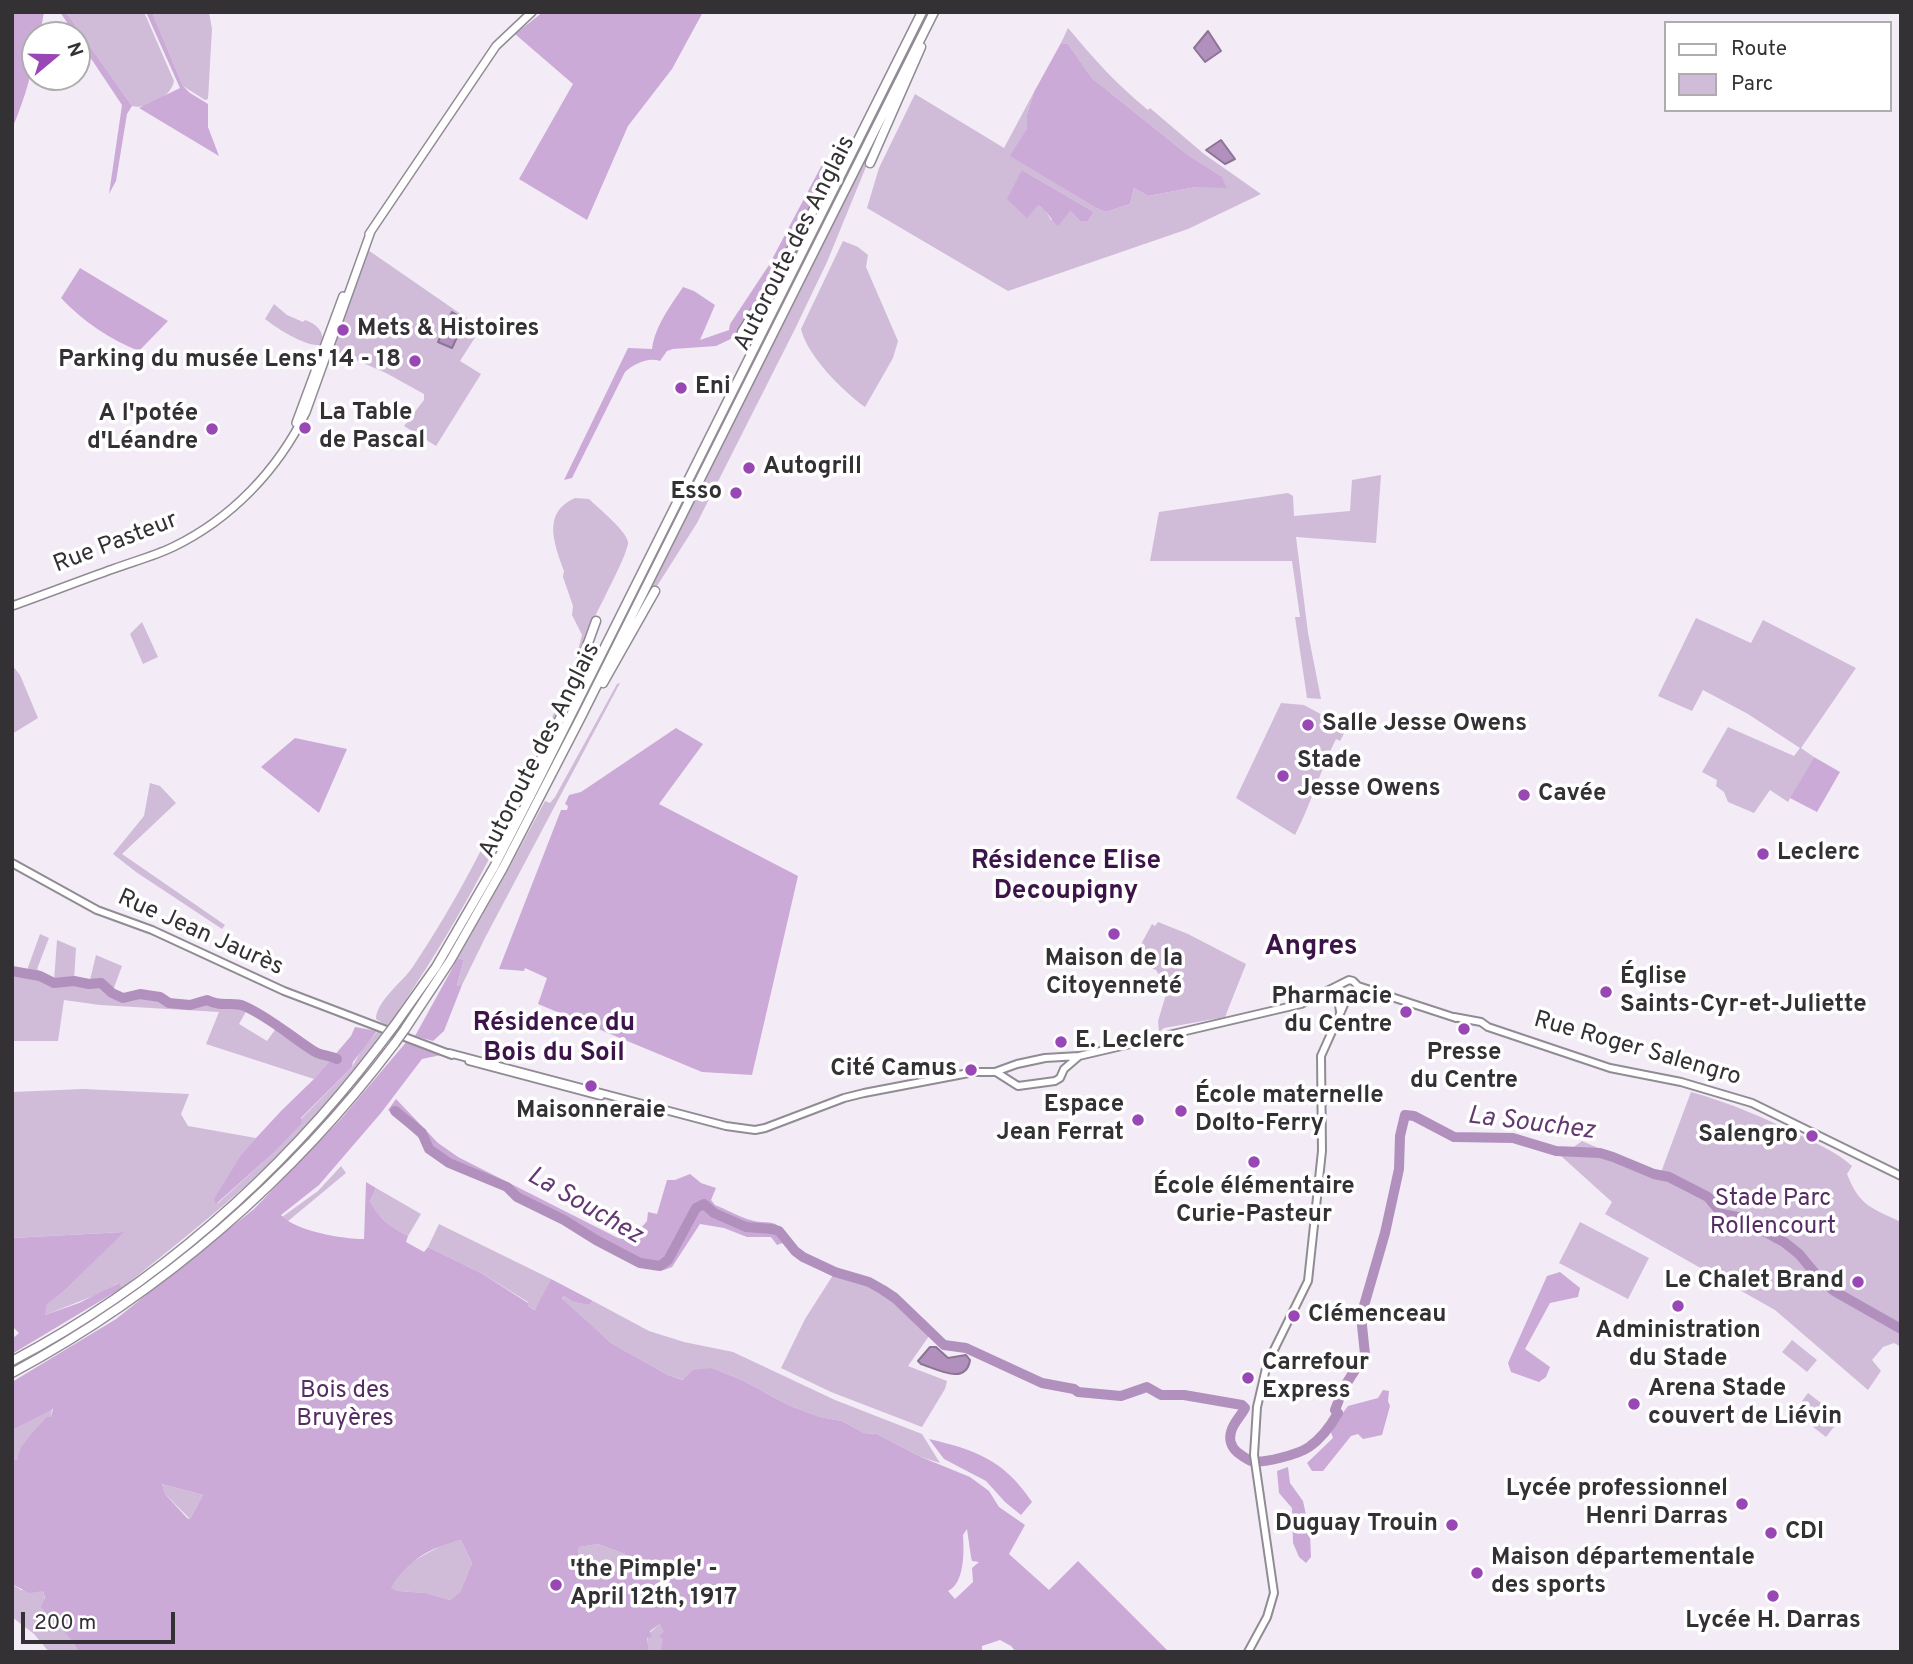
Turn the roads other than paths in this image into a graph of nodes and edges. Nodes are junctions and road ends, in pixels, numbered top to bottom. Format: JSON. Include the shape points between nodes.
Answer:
{"nodes":[{"id":1,"x":532,"y":12,"type":"edge"},
{"id":2,"x":922,"y":12,"type":"edge"},
{"id":3,"x":934,"y":12,"type":"edge"},
{"id":4,"x":930,"y":21,"type":"junction"},
{"id":5,"x":877,"y":100,"type":"junction"},
{"id":6,"x":870,"y":163,"type":"dead end"},
{"id":7,"x":742,"y":332,"type":"dead end"},
{"id":8,"x":654,"y":591,"type":"dead end"},
{"id":9,"x":12,"y":604,"type":"edge"},
{"id":10,"x":596,"y":621,"type":"dead end"},
{"id":11,"x":581,"y":717,"type":"junction"},
{"id":12,"x":510,"y":833,"type":"junction"},
{"id":13,"x":12,"y":863,"type":"edge"},
{"id":14,"x":1336,"y":986,"type":"junction"},
{"id":15,"x":1358,"y":988,"type":"junction"},
{"id":16,"x":1320,"y":996,"type":"junction"},
{"id":17,"x":1337,"y":998,"type":"junction"},
{"id":18,"x":1347,"y":998,"type":"junction"},
{"id":19,"x":1340,"y":1011,"type":"junction"},
{"id":20,"x":1079,"y":1056,"type":"junction"},
{"id":21,"x":1057,"y":1058,"type":"junction"},
{"id":22,"x":1012,"y":1067,"type":"junction"},
{"id":23,"x":1064,"y":1069,"type":"junction"},
{"id":24,"x":995,"y":1072,"type":"junction"},
{"id":25,"x":1011,"y":1080,"type":"junction"},
{"id":26,"x":1901,"y":1176,"type":"edge"},
{"id":27,"x":12,"y":1361,"type":"edge"},
{"id":28,"x":12,"y":1373,"type":"edge"},
{"id":29,"x":1248,"y":1652,"type":"edge"}],
"edges":[{"from":1,"to":9,"type":"main road","name":"Rue Pasteur","via":[[496,46],[371,231],[309,405],[263,478],[217,521],[172,547]]},
{"from":2,"to":5,"type":"highway","name":"Autoroute des Anglais"},
{"from":3,"to":4,"type":"highway","name":"Autoroute des Anglais"},
{"from":4,"to":6,"type":"highway"},
{"from":4,"to":11,"type":"highway","name":"Autoroute des Anglais"},
{"from":5,"to":7,"type":"highway"},
{"from":5,"to":12,"type":"highway","name":"Autoroute des Anglais"},
{"from":8,"to":11,"type":"highway"},
{"from":10,"to":12,"type":"highway","via":[[563,712]]},
{"from":11,"to":28,"type":"highway","name":"Autoroute des Anglais","bridge":true,"via":[[437,982],[345,1106],[232,1220],[113,1312]]},
{"from":12,"to":27,"type":"highway","name":"Autoroute des Anglais","bridge":true,"via":[[436,967],[309,1130],[211,1225],[113,1299]]},
{"from":13,"to":24,"type":"main road","name":"Rue Jean Jaurès","via":[[97,910],[152,930],[284,992],[378,1027],[503,1071],[726,1126],[755,1130],[854,1096],[974,1072]]},
{"from":14,"to":15,"type":"main road","via":[[1351,980]]},
{"from":14,"to":16,"type":"main road"},
{"from":14,"to":17,"type":"main road"},
{"from":15,"to":18,"type":"main road"},
{"from":15,"to":26,"type":"main road","name":"Rue Roger Salengro","via":[[1477,1021],[1611,1068],[1752,1102]]},
{"from":16,"to":17,"type":"main road"},
{"from":16,"to":20,"type":"main road","name":"Rue Jean Jaurès","via":[[1263,1014]]},
{"from":17,"to":18,"type":"main road"},
{"from":17,"to":19,"type":"main road"},
{"from":18,"to":19,"type":"main road"},
{"from":19,"to":29,"type":"main road","via":[[1321,1056],[1322,1151],[1310,1272],[1267,1364],[1255,1418],[1255,1466],[1274,1592]]},
{"from":20,"to":21,"type":"main road","name":"Rue Jean Jaurès"},
{"from":20,"to":23,"type":"main road"},
{"from":21,"to":22,"type":"main road","name":"Rue Jean Jaurès"},
{"from":21,"to":23,"type":"main road"},
{"from":22,"to":24,"type":"main road","name":"Rue Jean Jaurès"},
{"from":22,"to":25,"type":"main road"},
{"from":23,"to":25,"type":"main road","via":[[1055,1081],[1020,1086]]},
{"from":24,"to":25,"type":"main road"}]}
